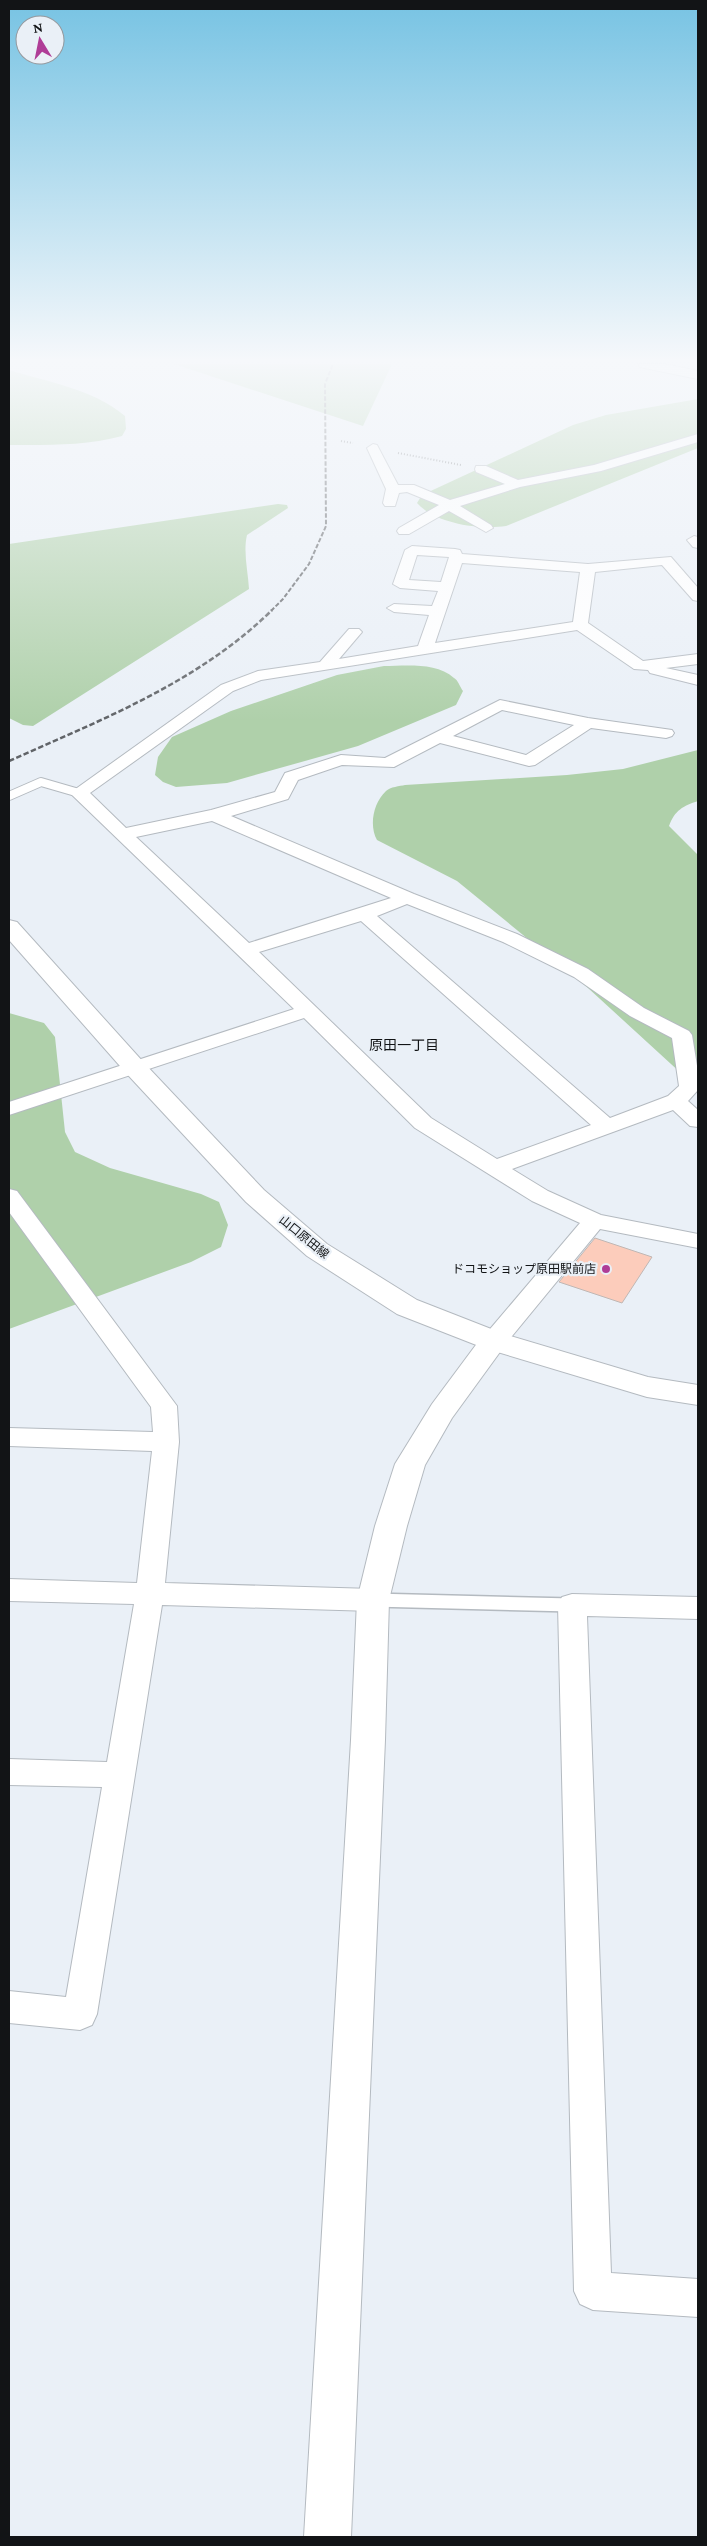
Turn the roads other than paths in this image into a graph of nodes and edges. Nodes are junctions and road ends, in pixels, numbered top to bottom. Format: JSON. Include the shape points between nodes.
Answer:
{"nodes":[{"id":1,"x":390,"y":483,"type":"edge"},
{"id":2,"x":513,"y":483,"type":"edge"},
{"id":3,"x":522,"y":483,"type":"edge"},
{"id":4,"x":516,"y":484,"type":"junction"},
{"id":5,"x":393,"y":488,"type":"junction"},
{"id":6,"x":390,"y":504,"type":"dead end"},
{"id":7,"x":449,"y":504,"type":"junction"},
{"id":8,"x":486,"y":528,"type":"dead end"},
{"id":9,"x":404,"y":531,"type":"dead end"},
{"id":10,"x":456,"y":558,"type":"junction"},
{"id":11,"x":588,"y":568,"type":"junction"},
{"id":12,"x":447,"y":587,"type":"junction"},
{"id":13,"x":698,"y":597,"type":"edge"},
{"id":14,"x":394,"y":608,"type":"dead end"},
{"id":15,"x":438,"y":611,"type":"junction"},
{"id":16,"x":580,"y":625,"type":"junction"},
{"id":17,"x":354,"y":632,"type":"dead end"},
{"id":18,"x":425,"y":650,"type":"junction"},
{"id":19,"x":698,"y":659,"type":"edge"},
{"id":20,"x":325,"y":665,"type":"junction"},
{"id":21,"x":640,"y":666,"type":"junction"},
{"id":22,"x":698,"y":680,"type":"edge"},
{"id":23,"x":588,"y":723,"type":"junction"},
{"id":24,"x":666,"y":733,"type":"dead end"},
{"id":25,"x":437,"y":737,"type":"junction"},
{"id":26,"x":79,"y":793,"type":"junction"},
{"id":27,"x":9,"y":796,"type":"edge"},
{"id":28,"x":214,"y":815,"type":"junction"},
{"id":29,"x":123,"y":834,"type":"junction"},
{"id":30,"x":407,"y":898,"type":"junction"},
{"id":31,"x":364,"y":914,"type":"junction"},
{"id":32,"x":9,"y":927,"type":"edge"},
{"id":33,"x":246,"y":950,"type":"junction"},
{"id":34,"x":307,"y":1011,"type":"junction"},
{"id":35,"x":136,"y":1069,"type":"junction"},
{"id":36,"x":676,"y":1100,"type":"junction"},
{"id":37,"x":9,"y":1109,"type":"edge"},
{"id":38,"x":698,"y":1121,"type":"edge"},
{"id":39,"x":606,"y":1126,"type":"junction"},
{"id":40,"x":494,"y":1168,"type":"junction"},
{"id":41,"x":9,"y":1196,"type":"edge"},
{"id":42,"x":595,"y":1220,"type":"junction"},
{"id":43,"x":698,"y":1241,"type":"edge"},
{"id":44,"x":494,"y":1341,"type":"junction"},
{"id":45,"x":698,"y":1394,"type":"edge"},
{"id":46,"x":9,"y":1438,"type":"edge"},
{"id":47,"x":166,"y":1442,"type":"junction"},
{"id":48,"x":9,"y":1590,"type":"edge"},
{"id":49,"x":150,"y":1593,"type":"junction"},
{"id":50,"x":373,"y":1600,"type":"junction"},
{"id":51,"x":572,"y":1605,"type":"junction"},
{"id":52,"x":698,"y":1608,"type":"edge"},
{"id":53,"x":9,"y":1772,"type":"edge"},
{"id":54,"x":119,"y":1775,"type":"junction"},
{"id":55,"x":9,"y":2007,"type":"edge"},
{"id":56,"x":698,"y":2298,"type":"edge"},
{"id":57,"x":327,"y":2537,"type":"edge"}],
"edges":[{"from":1,"to":5,"type":"street"},
{"from":2,"to":4,"type":"street"},
{"from":3,"to":4,"type":"street"},
{"from":4,"to":7,"type":"street"},
{"from":5,"to":6,"type":"street"},
{"from":5,"to":7,"type":"street","via":[[409,488]]},
{"from":7,"to":8,"type":"street"},
{"from":7,"to":9,"type":"street"},
{"from":10,"to":11,"type":"street"},
{"from":10,"to":12,"type":"street"},
{"from":10,"to":12,"type":"street","via":[[455,553],[412,550],[400,584]]},
{"from":11,"to":13,"type":"street","via":[[666,560]]},
{"from":11,"to":16,"type":"street"},
{"from":12,"to":15,"type":"street"},
{"from":14,"to":15,"type":"street"},
{"from":15,"to":18,"type":"street"},
{"from":16,"to":18,"type":"street"},
{"from":16,"to":21,"type":"street"},
{"from":17,"to":20,"type":"street"},
{"from":18,"to":20,"type":"street"},
{"from":19,"to":21,"type":"street"},
{"from":20,"to":26,"type":"street","via":[[258,676],[227,688]]},
{"from":21,"to":22,"type":"street"},
{"from":23,"to":24,"type":"street"},
{"from":23,"to":25,"type":"street","via":[[500,705]]},
{"from":23,"to":25,"type":"street","via":[[529,761]]},
{"from":25,"to":28,"type":"street","via":[[388,763],[341,760],[291,777],[282,795]]},
{"from":26,"to":27,"type":"lane","via":[[42,782]]},
{"from":26,"to":29,"type":"street"},
{"from":28,"to":29,"type":"street"},
{"from":28,"to":30,"type":"street"},
{"from":29,"to":33,"type":"street"},
{"from":30,"to":31,"type":"street"},
{"from":30,"to":36,"type":"street","via":[[510,938],[581,973],[637,1012],[682,1035],[690,1087]]},
{"from":31,"to":33,"type":"street"},
{"from":31,"to":39,"type":"street"},
{"from":32,"to":35,"type":"main road","name":"山口原田線"},
{"from":33,"to":34,"type":"street"},
{"from":34,"to":35,"type":"street"},
{"from":34,"to":40,"type":"street","via":[[424,1123]]},
{"from":35,"to":37,"type":"street"},
{"from":35,"to":44,"type":"main road","name":"山口原田線","via":[[255,1196],[316,1250],[407,1307]]},
{"from":36,"to":38,"type":"street"},
{"from":36,"to":39,"type":"street"},
{"from":39,"to":40,"type":"street"},
{"from":40,"to":42,"type":"street","via":[[540,1196]]},
{"from":41,"to":47,"type":"street","via":[[164,1406]]},
{"from":42,"to":43,"type":"street"},
{"from":42,"to":44,"type":"street"},
{"from":44,"to":45,"type":"main road","name":"山口原田線","via":[[647,1387]]},
{"from":44,"to":50,"type":"main road","via":[[442,1411],[410,1464]]},
{"from":46,"to":47,"type":"street"},
{"from":47,"to":49,"type":"street"},
{"from":48,"to":49,"type":"street"},
{"from":49,"to":50,"type":"street"},
{"from":49,"to":54,"type":"street"},
{"from":50,"to":51,"type":"lane"},
{"from":50,"to":57,"type":"main road"},
{"from":51,"to":52,"type":"street"},
{"from":51,"to":56,"type":"street","via":[[594,2291]]},
{"from":53,"to":54,"type":"street"},
{"from":54,"to":55,"type":"street","via":[[80,2014]]}]}
